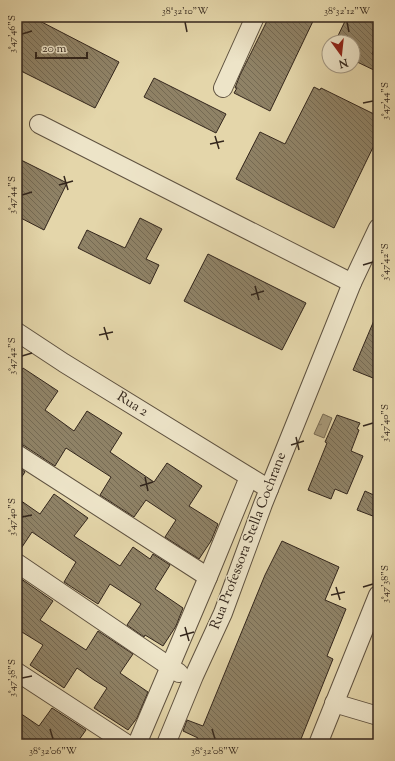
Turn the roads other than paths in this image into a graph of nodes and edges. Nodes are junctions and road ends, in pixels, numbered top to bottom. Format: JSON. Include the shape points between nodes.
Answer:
{"nodes":[{"id":1,"x":255,"y":17,"type":"edge"},
{"id":2,"x":223,"y":88,"type":"dead end"},
{"id":3,"x":39,"y":124,"type":"dead end"},
{"id":4,"x":378,"y":228,"type":"edge"},
{"id":5,"x":352,"y":283,"type":"junction"},
{"id":6,"x":17,"y":332,"type":"edge"},
{"id":7,"x":17,"y":454,"type":"edge"},
{"id":8,"x":248,"y":477,"type":"junction"},
{"id":9,"x":269,"y":489,"type":"junction"},
{"id":10,"x":17,"y":563,"type":"edge"},
{"id":11,"x":208,"y":577,"type":"junction"},
{"id":12,"x":378,"y":595,"type":"edge"},
{"id":13,"x":372,"y":627,"type":"edge"},
{"id":14,"x":170,"y":667,"type":"junction"},
{"id":15,"x":17,"y":672,"type":"edge"},
{"id":16,"x":194,"y":676,"type":"junction"},
{"id":17,"x":334,"y":703,"type":"junction"},
{"id":18,"x":378,"y":716,"type":"edge"},
{"id":19,"x":127,"y":744,"type":"edge"},
{"id":20,"x":137,"y":744,"type":"edge"},
{"id":21,"x":166,"y":744,"type":"edge"},
{"id":22,"x":318,"y":744,"type":"edge"}],
"edges":[{"from":1,"to":2,"type":"street"},
{"from":3,"to":5,"type":"street"},
{"from":4,"to":5,"type":"street","name":"Rua Professora Stella Cochrane"},
{"from":5,"to":9,"type":"street","name":"Rua Professora Stella Cochrane"},
{"from":6,"to":8,"type":"street","name":"Rua 2"},
{"from":7,"to":11,"type":"street"},
{"from":8,"to":9,"type":"street","name":"Rua 2"},
{"from":8,"to":11,"type":"street"},
{"from":9,"to":16,"type":"street","name":"Rua Professora Stella Cochrane","via":[[223,613]]},
{"from":10,"to":14,"type":"street"},
{"from":11,"to":14,"type":"street","name":"Rua Professora Stella Cochrane"},
{"from":12,"to":13,"type":"street"},
{"from":13,"to":17,"type":"street"},
{"from":14,"to":16,"type":"street","via":[[181,674]]},
{"from":14,"to":20,"type":"street","name":"Rua Professora Stella Cochrane"},
{"from":15,"to":19,"type":"street"},
{"from":16,"to":21,"type":"street","name":"Rua Professora Stella Cochrane"},
{"from":17,"to":18,"type":"street"},
{"from":17,"to":22,"type":"street"}]}
